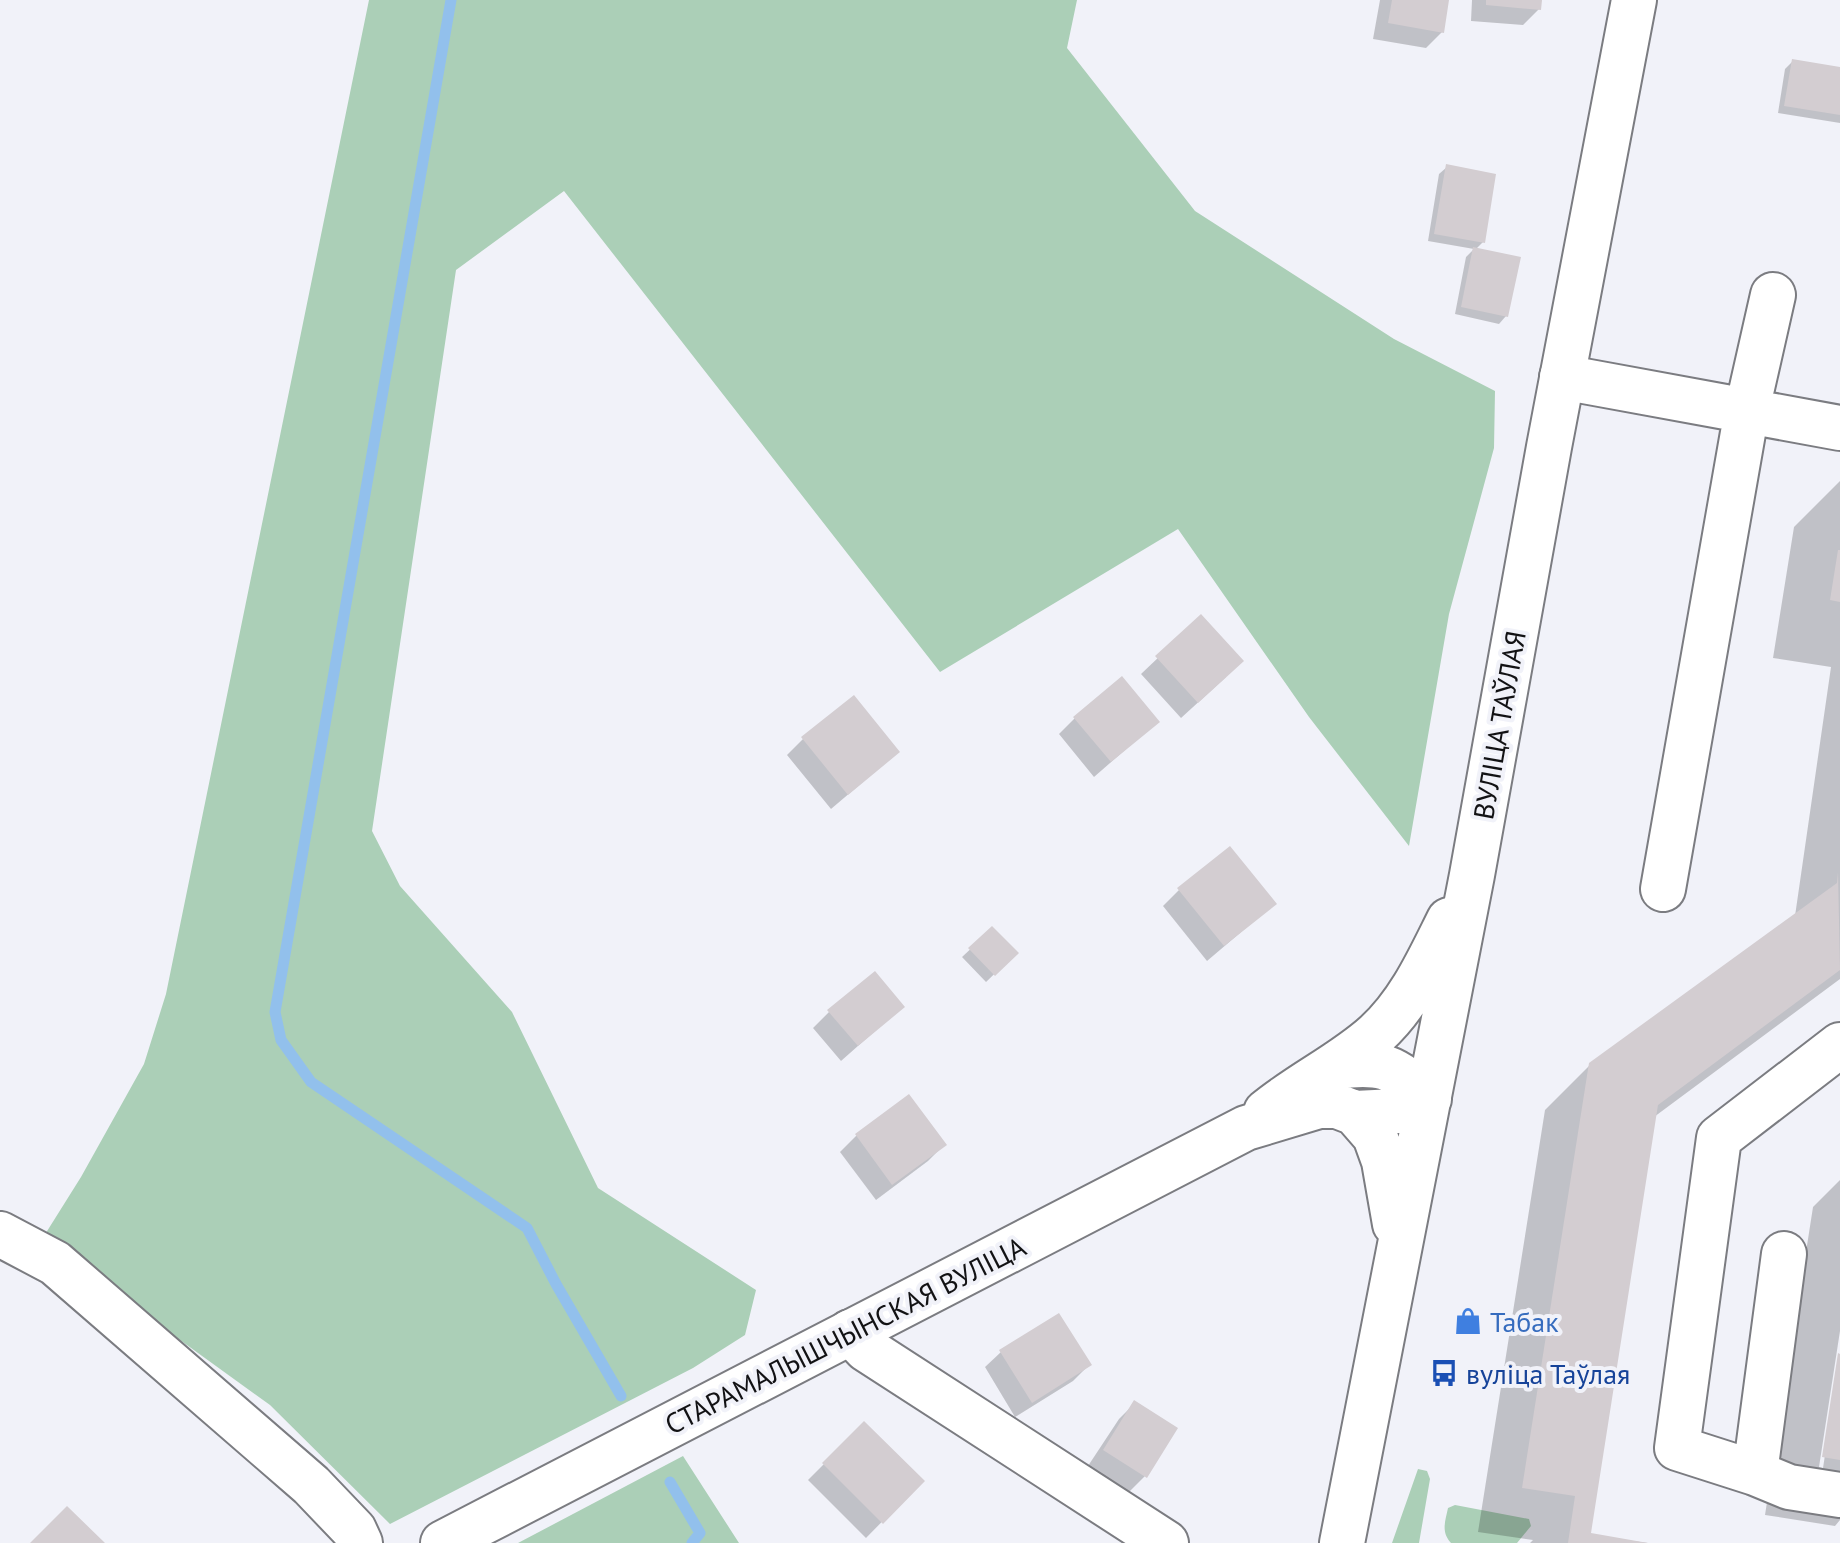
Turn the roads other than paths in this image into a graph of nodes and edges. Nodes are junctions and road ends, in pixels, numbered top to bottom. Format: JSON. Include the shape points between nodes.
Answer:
{"nodes":[{"id":1,"x":1634,"y":0,"type":"edge"},
{"id":2,"x":1773,"y":295,"type":"dead end"},
{"id":3,"x":1562,"y":377,"type":"junction"},
{"id":4,"x":1747,"y":410,"type":"junction"},
{"id":5,"x":1840,"y":428,"type":"edge"},
{"id":6,"x":1472,"y":875,"type":"junction"},
{"id":7,"x":1663,"y":889,"type":"dead end"},
{"id":8,"x":1840,"y":1045,"type":"edge"},
{"id":9,"x":1334,"y":1067,"type":"junction"},
{"id":10,"x":1429,"y":1099,"type":"junction"},
{"id":11,"x":1355,"y":1113,"type":"junction"},
{"id":12,"x":1246,"y":1128,"type":"junction"},
{"id":13,"x":0,"y":1234,"type":"edge"},
{"id":14,"x":1399,"y":1250,"type":"junction"},
{"id":15,"x":1784,"y":1254,"type":"dead end"},
{"id":16,"x":850,"y":1332,"type":"junction"},
{"id":17,"x":1755,"y":1473,"type":"junction"},
{"id":18,"x":1840,"y":1495,"type":"edge"},
{"id":19,"x":360,"y":1543,"type":"edge"},
{"id":20,"x":443,"y":1543,"type":"edge"},
{"id":21,"x":1166,"y":1543,"type":"edge"},
{"id":22,"x":1342,"y":1543,"type":"edge"}],
"edges":[{"from":1,"to":3,"type":"main road","name":"ВУЛІЦА ТАЎЛАЯ"},
{"from":2,"to":4,"type":"main road"},
{"from":3,"to":4,"type":"main road"},
{"from":3,"to":6,"type":"main road","name":"ВУЛІЦА ТАЎЛАЯ"},
{"from":4,"to":5,"type":"main road"},
{"from":4,"to":7,"type":"main road"},
{"from":6,"to":9,"type":"main road","via":[[1404,1003]]},
{"from":6,"to":10,"type":"main road","name":"ВУЛІЦА ТАЎЛАЯ"},
{"from":8,"to":17,"type":"main road","via":[[1719,1138],[1677,1448]]},
{"from":9,"to":10,"type":"main road","via":[[1371,1062],[1404,1076]]},
{"from":9,"to":12,"type":"main road","via":[[1288,1094]]},
{"from":10,"to":11,"type":"main road","via":[[1396,1111]]},
{"from":10,"to":14,"type":"main road","name":"ВУЛІЦА ТАЎЛАЯ"},
{"from":11,"to":12,"type":"main road","via":[[1319,1106]]},
{"from":11,"to":14,"type":"main road","via":[[1375,1136],[1384,1161]]},
{"from":12,"to":16,"type":"main road","name":"СТАРАМАЛЫШЧЫНСКАЯ ВУЛІЦА"},
{"from":13,"to":19,"type":"main road","via":[[55,1263],[311,1485]]},
{"from":14,"to":22,"type":"main road","name":"ВУЛІЦА ТАЎЛАЯ"},
{"from":15,"to":17,"type":"main road"},
{"from":16,"to":20,"type":"main road","name":"СТАРАМАЛЫШЧЫНСКАЯ ВУЛІЦА"},
{"from":16,"to":21,"type":"main road","via":[[866,1349]]},
{"from":17,"to":18,"type":"main road","via":[[1789,1487]]}]}
